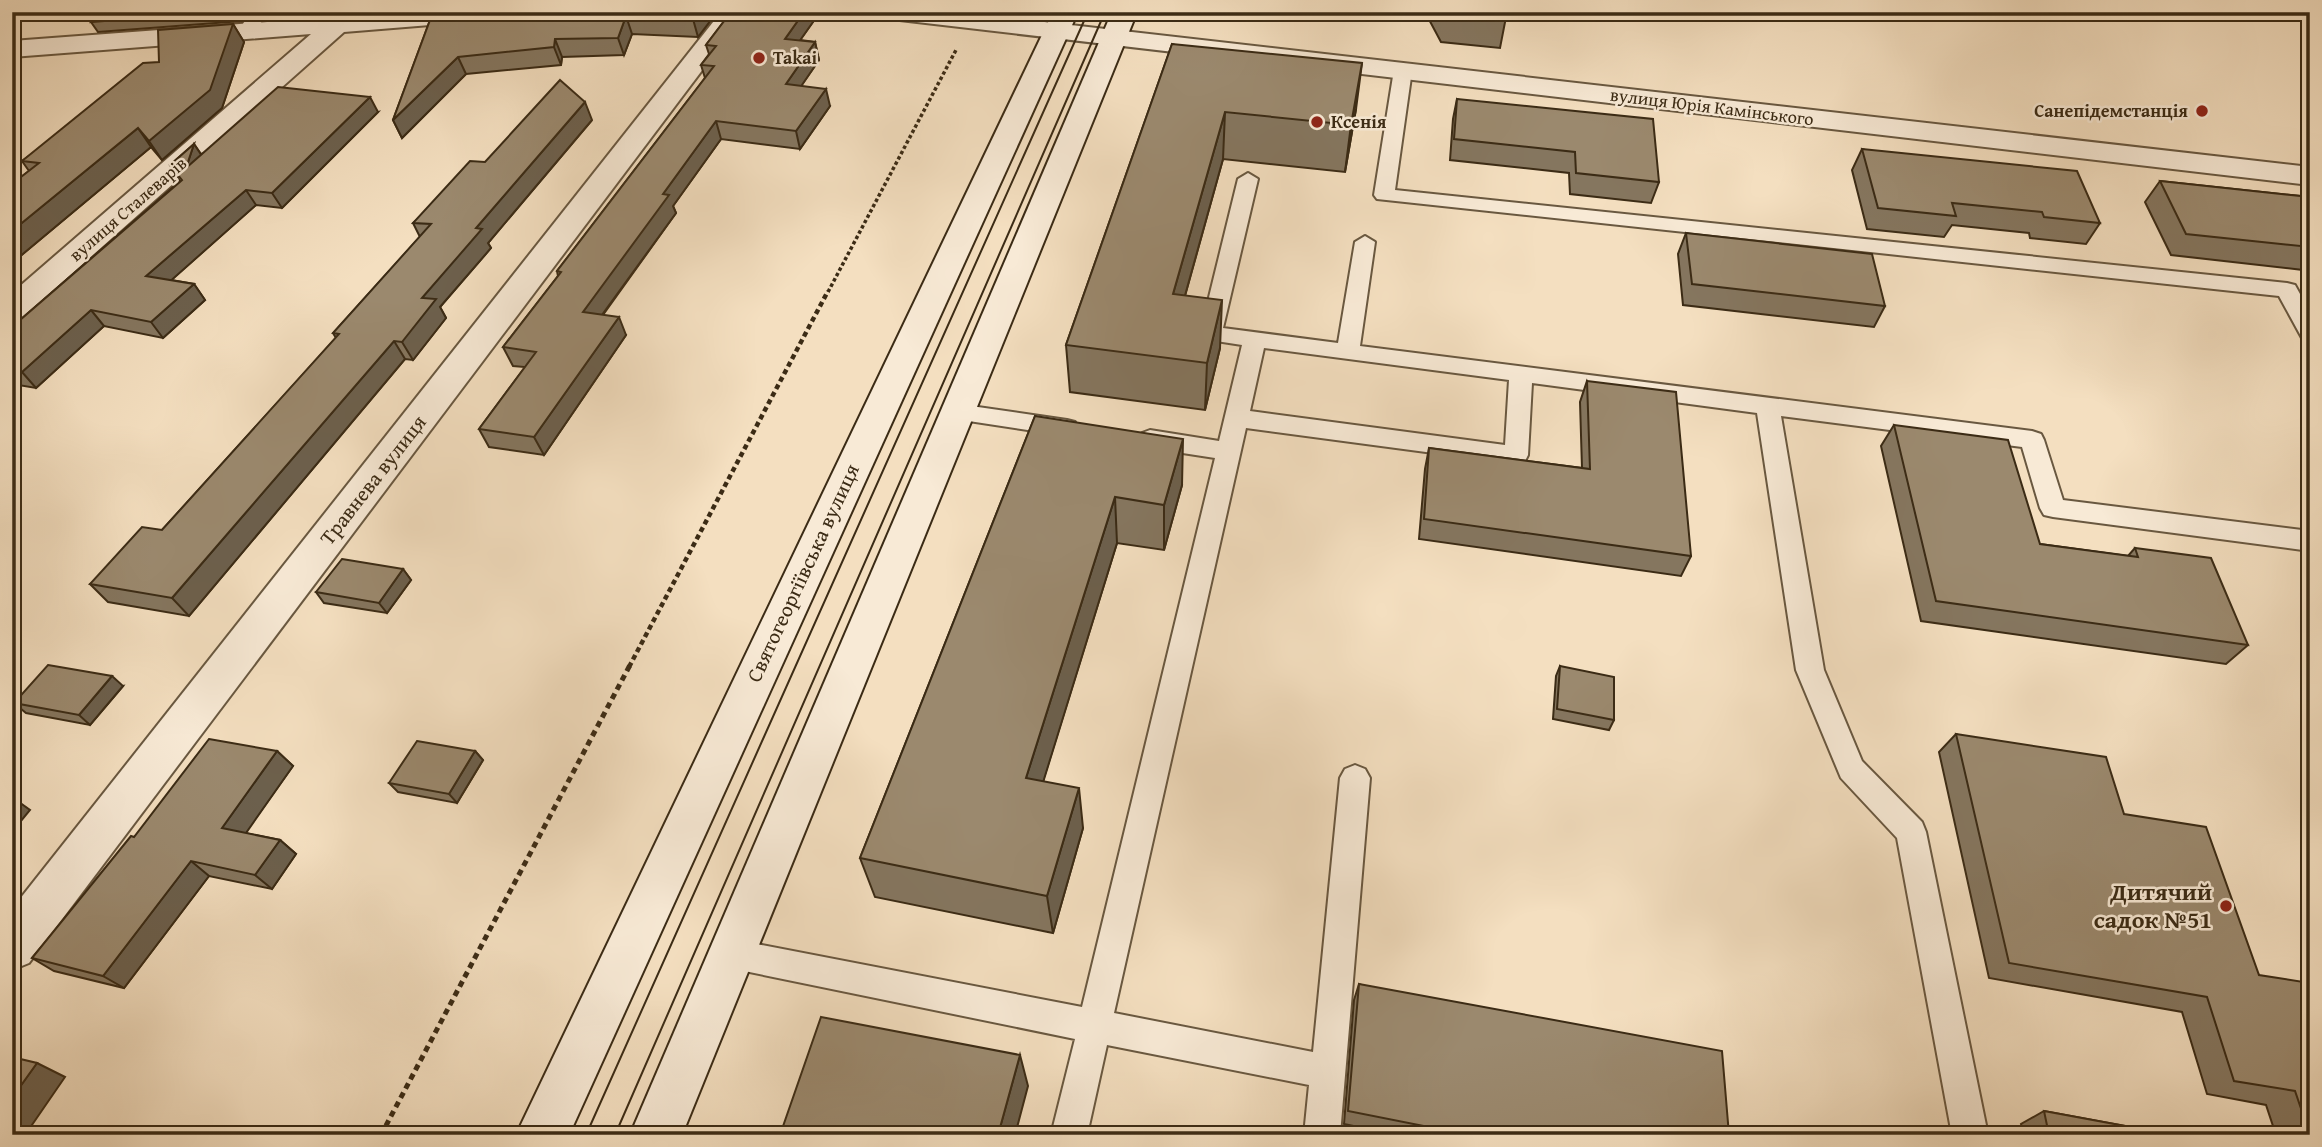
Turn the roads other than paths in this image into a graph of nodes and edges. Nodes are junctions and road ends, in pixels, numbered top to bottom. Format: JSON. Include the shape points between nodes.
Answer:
{"nodes":[{"id":1,"x":504,"y":12,"type":"edge"},
{"id":2,"x":734,"y":12,"type":"edge"},
{"id":3,"x":891,"y":12,"type":"edge"},
{"id":4,"x":925,"y":13,"type":"edge"},
{"id":5,"x":253,"y":21,"type":"edge"},
{"id":6,"x":1061,"y":21,"type":"edge"},
{"id":7,"x":338,"y":24,"type":"junction"},
{"id":8,"x":1120,"y":25,"type":"edge"},
{"id":9,"x":12,"y":49,"type":"edge"},
{"id":10,"x":1403,"y":71,"type":"junction"},
{"id":11,"x":2310,"y":176,"type":"edge"},
{"id":12,"x":1248,"y":179,"type":"dead end"},
{"id":13,"x":1365,"y":242,"type":"dead end"},
{"id":14,"x":12,"y":310,"type":"edge"},
{"id":15,"x":2310,"y":333,"type":"edge"},
{"id":16,"x":1255,"y":340,"type":"junction"},
{"id":17,"x":1348,"y":352,"type":"junction"},
{"id":18,"x":1521,"y":374,"type":"junction"},
{"id":19,"x":1768,"y":407,"type":"junction"},
{"id":20,"x":957,"y":412,"type":"junction"},
{"id":21,"x":1237,"y":418,"type":"junction"},
{"id":22,"x":1093,"y":431,"type":"edge"},
{"id":23,"x":1121,"y":435,"type":"edge"},
{"id":24,"x":1229,"y":451,"type":"junction"},
{"id":25,"x":2310,"y":541,"type":"edge"},
{"id":26,"x":1355,"y":778,"type":"dead end"},
{"id":27,"x":12,"y":947,"type":"edge"},
{"id":28,"x":731,"y":955,"type":"junction"},
{"id":29,"x":1094,"y":1027,"type":"junction"},
{"id":30,"x":1328,"y":1072,"type":"junction"},
{"id":31,"x":542,"y":1135,"type":"edge"},
{"id":32,"x":656,"y":1135,"type":"edge"},
{"id":33,"x":1069,"y":1135,"type":"edge"},
{"id":34,"x":1322,"y":1135,"type":"edge"},
{"id":35,"x":1970,"y":1135,"type":"edge"}],
"edges":[{"from":1,"to":7,"type":"street"},
{"from":2,"to":27,"type":"street","name":"Травнева вулиця"},
{"from":3,"to":4,"type":"street","name":"вулиця Юрія Камінського"},
{"from":4,"to":6,"type":"street","name":"вулиця Юрія Камінського","via":[[972,20]]},
{"from":5,"to":7,"type":"street"},
{"from":5,"to":9,"type":"street"},
{"from":6,"to":8,"type":"street","name":"вулиця Юрія Камінського"},
{"from":6,"to":31,"type":"street","name":"Святогеоргіївська вулиця"},
{"from":7,"to":14,"type":"street","name":"вулиця Сталеварів"},
{"from":8,"to":10,"type":"street","name":"вулиця Юрія Камінського"},
{"from":8,"to":20,"type":"street"},
{"from":10,"to":11,"type":"street","name":"вулиця Юрія Камінського"},
{"from":10,"to":15,"type":"lane","via":[[1384,195],[2287,290]]},
{"from":12,"to":16,"type":"lane","via":[[1211,334]]},
{"from":13,"to":17,"type":"lane"},
{"from":16,"to":17,"type":"lane"},
{"from":16,"to":21,"type":"lane"},
{"from":17,"to":18,"type":"lane"},
{"from":18,"to":19,"type":"lane"},
{"from":18,"to":21,"type":"lane","via":[[1516,455]]},
{"from":19,"to":25,"type":"lane","via":[[2032,440],[2053,508]]},
{"from":19,"to":35,"type":"lane","via":[[1810,670],[1852,769],[1911,832]]},
{"from":20,"to":22,"type":"lane"},
{"from":20,"to":28,"type":"street"},
{"from":21,"to":24,"type":"lane"},
{"from":23,"to":24,"type":"lane"},
{"from":24,"to":29,"type":"lane"},
{"from":26,"to":30,"type":"lane"},
{"from":28,"to":29,"type":"lane"},
{"from":28,"to":32,"type":"street"},
{"from":29,"to":30,"type":"lane"},
{"from":29,"to":33,"type":"lane"},
{"from":30,"to":34,"type":"lane"}]}
